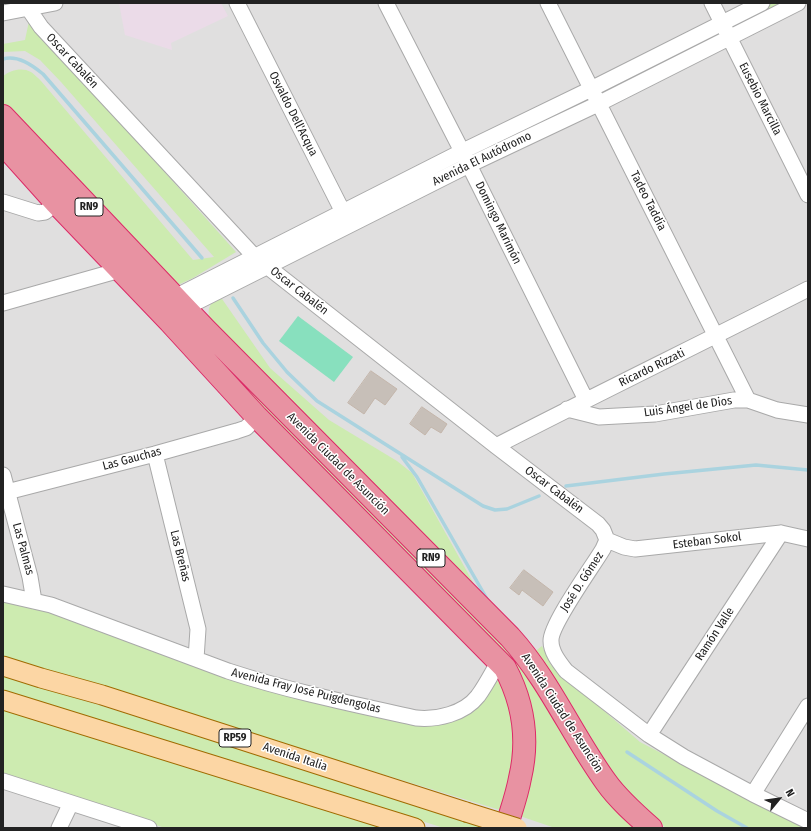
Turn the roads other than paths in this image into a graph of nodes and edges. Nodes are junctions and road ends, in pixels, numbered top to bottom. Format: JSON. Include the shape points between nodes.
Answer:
{"nodes":[{"id":1,"x":55,"y":3,"type":"edge"},
{"id":2,"x":238,"y":3,"type":"edge"},
{"id":3,"x":386,"y":3,"type":"edge"},
{"id":4,"x":548,"y":3,"type":"edge"},
{"id":5,"x":712,"y":3,"type":"edge"},
{"id":6,"x":762,"y":3,"type":"edge"},
{"id":7,"x":798,"y":3,"type":"edge"},
{"id":8,"x":28,"y":5,"type":"edge"},
{"id":9,"x":3,"y":13,"type":"edge"},
{"id":10,"x":722,"y":23,"type":"junction"},
{"id":11,"x":730,"y":38,"type":"junction"},
{"id":12,"x":591,"y":89,"type":"junction"},
{"id":13,"x":598,"y":104,"type":"junction"},
{"id":14,"x":3,"y":116,"type":"edge"},
{"id":15,"x":3,"y":144,"type":"edge"},
{"id":16,"x":461,"y":152,"type":"junction"},
{"id":17,"x":469,"y":165,"type":"junction"},
{"id":18,"x":808,"y":195,"type":"edge"},
{"id":19,"x":3,"y":202,"type":"edge"},
{"id":20,"x":56,"y":204,"type":"junction"},
{"id":21,"x":346,"y":218,"type":"junction"},
{"id":22,"x":254,"y":256,"type":"junction"},
{"id":23,"x":268,"y":266,"type":"junction"},
{"id":24,"x":120,"y":270,"type":"junction"},
{"id":25,"x":808,"y":289,"type":"edge"},
{"id":26,"x":3,"y":303,"type":"edge"},
{"id":27,"x":176,"y":309,"type":"junction"},
{"id":28,"x":717,"y":336,"type":"junction"},
{"id":29,"x":586,"y":400,"type":"junction"},
{"id":30,"x":748,"y":400,"type":"junction"},
{"id":31,"x":567,"y":409,"type":"junction"},
{"id":32,"x":808,"y":415,"type":"edge"},
{"id":33,"x":257,"y":417,"type":"junction"},
{"id":34,"x":496,"y":446,"type":"junction"},
{"id":35,"x":155,"y":454,"type":"junction"},
{"id":36,"x":3,"y":475,"type":"edge"},
{"id":37,"x":5,"y":492,"type":"edge"},
{"id":38,"x":781,"y":533,"type":"junction"},
{"id":39,"x":808,"y":539,"type":"edge"},
{"id":40,"x":607,"y":540,"type":"junction"},
{"id":41,"x":3,"y":594,"type":"edge"},
{"id":42,"x":34,"y":601,"type":"junction"},
{"id":43,"x":556,"y":623,"type":"joint"},
{"id":44,"x":196,"y":659,"type":"junction"},
{"id":45,"x":499,"y":661,"type":"junction"},
{"id":46,"x":3,"y":666,"type":"edge"},
{"id":47,"x":3,"y":700,"type":"edge"},
{"id":48,"x":808,"y":706,"type":"edge"},
{"id":49,"x":649,"y":735,"type":"junction"},
{"id":50,"x":3,"y":781,"type":"edge"},
{"id":51,"x":753,"y":794,"type":"junction"},
{"id":52,"x":71,"y":803,"type":"junction"},
{"id":53,"x":110,"y":821,"type":"edge"},
{"id":54,"x":808,"y":821,"type":"edge"},
{"id":55,"x":60,"y":828,"type":"edge"},
{"id":56,"x":149,"y":828,"type":"edge"},
{"id":57,"x":415,"y":828,"type":"edge"},
{"id":58,"x":506,"y":828,"type":"edge"},
{"id":59,"x":517,"y":828,"type":"edge"},
{"id":60,"x":651,"y":828,"type":"edge"}],
"edges":[{"from":1,"to":8,"type":"street"},
{"from":2,"to":21,"type":"street","name":"Osvaldo Dell'Acqua"},
{"from":3,"to":16,"type":"street","name":"Domingo Marimón"},
{"from":4,"to":12,"type":"street","name":"Tadeo Taddía"},
{"from":5,"to":10,"type":"street","name":"Eusebio Marcilla"},
{"from":6,"to":10,"type":"street","name":"Avenida El Autódromo"},
{"from":7,"to":11,"type":"street","name":"Avenida El Autódromo"},
{"from":8,"to":9,"type":"street"},
{"from":8,"to":22,"type":"street","name":"Oscar Cabalén","via":[[41,27]]},
{"from":10,"to":11,"type":"street","name":"Eusebio Marcilla"},
{"from":10,"to":12,"type":"street","name":"Avenida El Autódromo"},
{"from":11,"to":13,"type":"street","name":"Avenida El Autódromo"},
{"from":11,"to":18,"type":"street","name":"Eusebio Marcilla"},
{"from":12,"to":13,"type":"street","name":"Tadeo Taddía"},
{"from":12,"to":16,"type":"street","name":"Avenida El Autódromo"},
{"from":13,"to":17,"type":"street","name":"Avenida El Autódromo"},
{"from":13,"to":28,"type":"street","name":"Tadeo Taddía"},
{"from":14,"to":27,"type":"highway","name":"Avenida Ciudad de Asunción","number":"RN9"},
{"from":15,"to":20,"type":"highway","name":"Avenida Ciudad de Asunción","number":"RN9"},
{"from":16,"to":17,"type":"street","name":"Domingo Marimón"},
{"from":16,"to":21,"type":"street","name":"Avenida El Autódromo"},
{"from":17,"to":21,"type":"street","name":"Avenida El Autódromo"},
{"from":17,"to":29,"type":"street","name":"Domingo Marimón"},
{"from":19,"to":20,"type":"street","via":[[38,213],[46,212]]},
{"from":20,"to":24,"type":"highway","name":"Avenida Ciudad de Asunción","number":"RN9"},
{"from":21,"to":22,"type":"street","name":"Avenida El Autódromo"},
{"from":21,"to":23,"type":"street","name":"Avenida El Autódromo"},
{"from":22,"to":23,"type":"street","name":"Oscar Cabalén"},
{"from":22,"to":27,"type":"street","name":"Avenida El Autódromo"},
{"from":23,"to":27,"type":"street","name":"Avenida El Autódromo"},
{"from":23,"to":34,"type":"street","name":"Oscar Cabalén"},
{"from":24,"to":26,"type":"street"},
{"from":24,"to":27,"type":"highway","name":"Avenida Ciudad de Asunción","number":"RN9","via":[[154,306]]},
{"from":25,"to":28,"type":"street","name":"Ricardo Rizzati"},
{"from":27,"to":33,"type":"highway","name":"Avenida Ciudad de Asunción","number":"RN9"},
{"from":27,"to":60,"type":"highway","name":"Avenida Ciudad de Asunción","number":"RN9","via":[[522,650],[607,783],[631,811]]},
{"from":28,"to":29,"type":"street","name":"Ricardo Rizzati"},
{"from":28,"to":30,"type":"street","name":"Tadeo Taddía"},
{"from":29,"to":31,"type":"street","name":"Ricardo Rizzati"},
{"from":30,"to":31,"type":"street","name":"Luis Ángel de Dios","via":[[734,400],[655,414],[599,417]]},
{"from":30,"to":32,"type":"street","name":"Luis Ángel de Dios","via":[[777,410]]},
{"from":31,"to":34,"type":"street","name":"Ricardo Rizzati"},
{"from":33,"to":35,"type":"street","name":"Las Gauchas","via":[[246,428]]},
{"from":33,"to":45,"type":"highway","name":"Avenida Ciudad de Asunción","number":"RN9"},
{"from":34,"to":40,"type":"street","name":"Oscar Cabalén","via":[[598,524]]},
{"from":35,"to":37,"type":"street","name":"Las Gauchas"},
{"from":35,"to":44,"type":"street","name":"Las Breñas","via":[[198,629]]},
{"from":36,"to":37,"type":"street","name":"Las Palmas"},
{"from":37,"to":42,"type":"street","name":"Las Palmas","via":[[30,577]]},
{"from":38,"to":39,"type":"street","name":"Esteban Sokol"},
{"from":38,"to":40,"type":"street","name":"Esteban Sokol","via":[[639,549],[624,547]]},
{"from":38,"to":49,"type":"street","name":"Ramón Valle"},
{"from":40,"to":43,"type":"street","name":"José D. Gómez","via":[[604,549]]},
{"from":41,"to":42,"type":"street","name":"Avenida Fray José Puigdengolas"},
{"from":42,"to":44,"type":"street","name":"Avenida Fray José Puigdengolas","via":[[52,605]]},
{"from":43,"to":49,"type":"street","name":"Avenida Ciudad de Asunción","via":[[550,639],[556,658],[566,671]]},
{"from":44,"to":45,"type":"street","name":"Avenida Fray José Puigdengolas","via":[[246,677],[321,697],[427,719],[453,713],[465,707],[477,697]]},
{"from":45,"to":58,"type":"highway","name":"Avenida Ciudad de Asunción","number":"RN9","via":[[513,683],[521,706],[524,730],[524,759]]},
{"from":46,"to":59,"type":"main road","name":"Avenida Italia","number":"RP59","bridge":true},
{"from":47,"to":57,"type":"main road"},
{"from":48,"to":51,"type":"street"},
{"from":49,"to":51,"type":"street","name":"Avenida Ciudad de Asunción"},
{"from":50,"to":52,"type":"street"},
{"from":51,"to":54,"type":"street","name":"Avenida Ciudad de Asunción"},
{"from":52,"to":53,"type":"street"},
{"from":52,"to":55,"type":"street"},
{"from":53,"to":56,"type":"street"}]}
